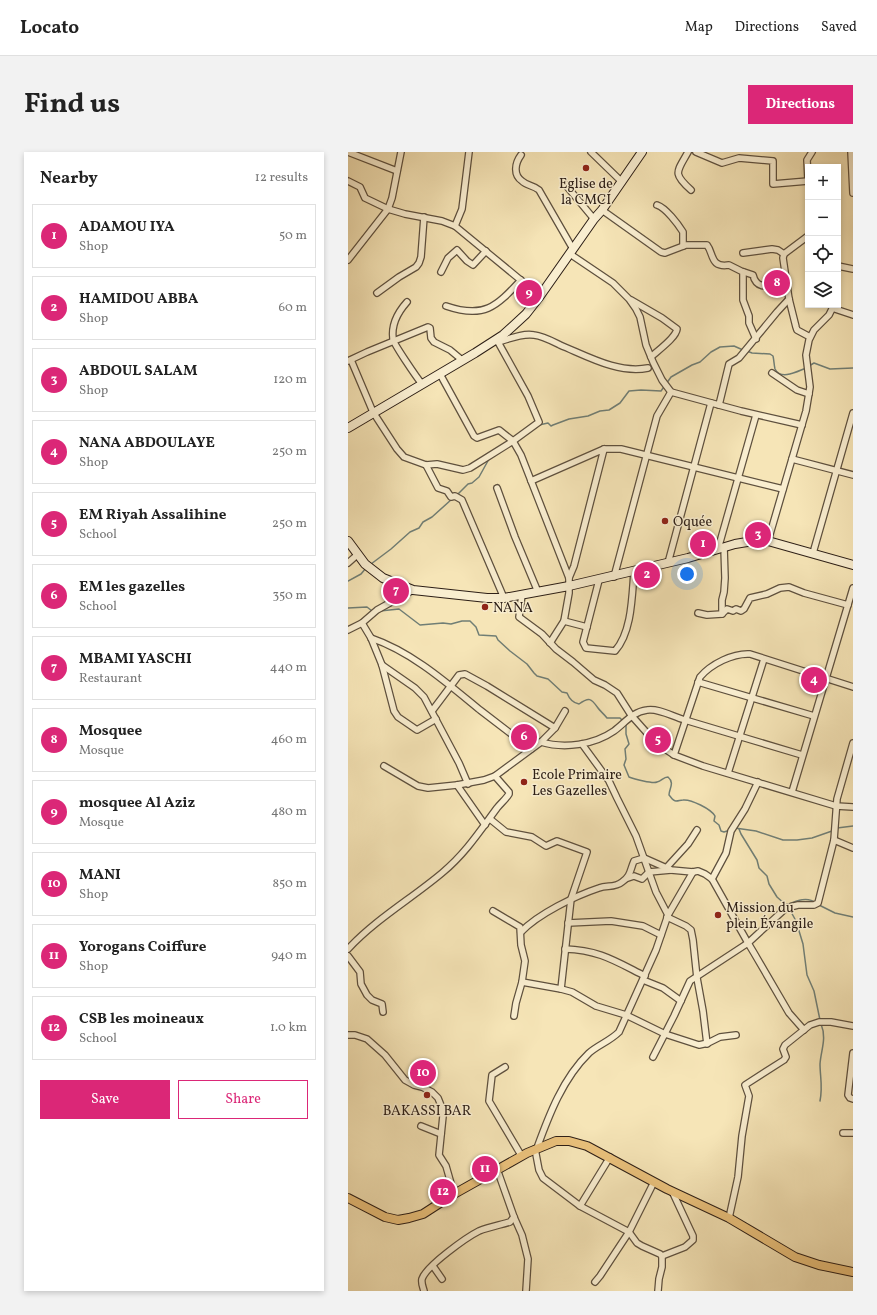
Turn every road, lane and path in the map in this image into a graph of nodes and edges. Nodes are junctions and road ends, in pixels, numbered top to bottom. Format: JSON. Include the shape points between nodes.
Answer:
{"nodes":[{"id":1,"x":348,"y":152,"type":"edge"},
{"id":2,"x":401,"y":152,"type":"edge"},
{"id":3,"x":470,"y":152,"type":"edge"},
{"id":4,"x":591,"y":152,"type":"edge"},
{"id":5,"x":642,"y":152,"type":"edge"},
{"id":6,"x":688,"y":152,"type":"edge"},
{"id":7,"x":696,"y":152,"type":"edge"},
{"id":8,"x":812,"y":152,"type":"edge"},
{"id":9,"x":851,"y":152,"type":"edge"},
{"id":10,"x":521,"y":155,"type":"dead end"},
{"id":11,"x":807,"y":164,"type":"edge"},
{"id":12,"x":398,"y":171,"type":"junction"},
{"id":13,"x":852,"y":179,"type":"edge"},
{"id":14,"x":348,"y":180,"type":"edge"},
{"id":15,"x":805,"y":180,"type":"edge"},
{"id":16,"x":622,"y":182,"type":"junction"},
{"id":17,"x":564,"y":183,"type":"dead end"},
{"id":18,"x":690,"y":190,"type":"dead end"},
{"id":19,"x":853,"y":193,"type":"edge"},
{"id":20,"x":657,"y":205,"type":"dead end"},
{"id":21,"x":388,"y":208,"type":"junction"},
{"id":22,"x":602,"y":210,"type":"junction"},
{"id":23,"x":424,"y":218,"type":"junction"},
{"id":24,"x":594,"y":219,"type":"junction"},
{"id":25,"x":456,"y":226,"type":"junction"},
{"id":26,"x":805,"y":238,"type":"edge"},
{"id":27,"x":683,"y":246,"type":"junction"},
{"id":28,"x":486,"y":251,"type":"junction"},
{"id":29,"x":571,"y":251,"type":"junction"},
{"id":30,"x":743,"y":253,"type":"dead end"},
{"id":31,"x":784,"y":254,"type":"junction"},
{"id":32,"x":348,"y":260,"type":"edge"},
{"id":33,"x":841,"y":267,"type":"edge"},
{"id":34,"x":853,"y":269,"type":"edge"},
{"id":35,"x":441,"y":272,"type":"dead end"},
{"id":36,"x":743,"y":272,"type":"junction"},
{"id":37,"x":521,"y":280,"type":"junction"},
{"id":38,"x":787,"y":288,"type":"junction"},
{"id":39,"x":377,"y":294,"type":"dead end"},
{"id":40,"x":540,"y":296,"type":"junction"},
{"id":41,"x":629,"y":299,"type":"junction"},
{"id":42,"x":789,"y":299,"type":"junction"},
{"id":43,"x":407,"y":302,"type":"dead end"},
{"id":44,"x":446,"y":306,"type":"dead end"},
{"id":45,"x":831,"y":308,"type":"edge"},
{"id":46,"x":837,"y":308,"type":"edge"},
{"id":47,"x":853,"y":315,"type":"edge"},
{"id":48,"x":810,"y":337,"type":"junction"},
{"id":49,"x":756,"y":339,"type":"junction"},
{"id":50,"x":392,"y":341,"type":"junction"},
{"id":51,"x":497,"y":341,"type":"junction"},
{"id":52,"x":350,"y":360,"type":"edge"},
{"id":53,"x":462,"y":360,"type":"junction"},
{"id":54,"x":652,"y":360,"type":"junction"},
{"id":55,"x":648,"y":368,"type":"junction"},
{"id":56,"x":658,"y":373,"type":"junction"},
{"id":57,"x":772,"y":373,"type":"dead end"},
{"id":58,"x":440,"y":374,"type":"junction"},
{"id":59,"x":422,"y":384,"type":"junction"},
{"id":60,"x":670,"y":390,"type":"junction"},
{"id":61,"x":809,"y":394,"type":"junction"},
{"id":62,"x":711,"y":403,"type":"junction"},
{"id":63,"x":719,"y":406,"type":"junction"},
{"id":64,"x":373,"y":412,"type":"junction"},
{"id":65,"x":853,"y":413,"type":"edge"},
{"id":66,"x":756,"y":415,"type":"junction"},
{"id":67,"x":802,"y":425,"type":"junction"},
{"id":68,"x":348,"y":428,"type":"edge"},
{"id":69,"x":514,"y":442,"type":"junction"},
{"id":70,"x":604,"y":449,"type":"junction"},
{"id":71,"x":648,"y":455,"type":"junction"},
{"id":72,"x":792,"y":459,"type":"junction"},
{"id":73,"x":426,"y":465,"type":"junction"},
{"id":74,"x":693,"y":467,"type":"junction"},
{"id":75,"x":837,"y":470,"type":"junction"},
{"id":76,"x":853,"y":475,"type":"edge"},
{"id":77,"x":739,"y":479,"type":"junction"},
{"id":78,"x":531,"y":481,"type":"junction"},
{"id":79,"x":497,"y":488,"type":"dead end"},
{"id":80,"x":783,"y":490,"type":"junction"},
{"id":81,"x":348,"y":541,"type":"edge"},
{"id":82,"x":768,"y":541,"type":"junction"},
{"id":83,"x":721,"y":548,"type":"junction"},
{"id":84,"x":813,"y":553,"type":"junction"},
{"id":85,"x":357,"y":554,"type":"junction"},
{"id":86,"x":348,"y":563,"type":"edge"},
{"id":87,"x":668,"y":563,"type":"junction"},
{"id":88,"x":853,"y":565,"type":"edge"},
{"id":89,"x":634,"y":572,"type":"junction"},
{"id":90,"x":614,"y":577,"type":"junction"},
{"id":91,"x":569,"y":578,"type":"junction"},
{"id":92,"x":599,"y":580,"type":"junction"},
{"id":93,"x":569,"y":586,"type":"junction"},
{"id":94,"x":853,"y":588,"type":"edge"},
{"id":95,"x":413,"y":590,"type":"junction"},
{"id":96,"x":538,"y":592,"type":"junction"},
{"id":97,"x":522,"y":595,"type":"junction"},
{"id":98,"x":504,"y":598,"type":"junction"},
{"id":99,"x":848,"y":605,"type":"junction"},
{"id":100,"x":698,"y":613,"type":"dead end"},
{"id":101,"x":722,"y":614,"type":"junction"},
{"id":102,"x":362,"y":622,"type":"junction"},
{"id":103,"x":564,"y":622,"type":"junction"},
{"id":104,"x":587,"y":627,"type":"junction"},
{"id":105,"x":348,"y":630,"type":"edge"},
{"id":106,"x":371,"y":638,"type":"junction"},
{"id":107,"x":550,"y":643,"type":"junction"},
{"id":108,"x":764,"y":659,"type":"junction"},
{"id":109,"x":382,"y":665,"type":"junction"},
{"id":110,"x":826,"y":679,"type":"junction"},
{"id":111,"x":698,"y":682,"type":"junction"},
{"id":112,"x":451,"y":686,"type":"junction"},
{"id":113,"x":853,"y":687,"type":"edge"},
{"id":114,"x":752,"y":698,"type":"junction"},
{"id":115,"x":432,"y":711,"type":"junction"},
{"id":116,"x":565,"y":711,"type":"dead end"},
{"id":117,"x":631,"y":716,"type":"junction"},
{"id":118,"x":814,"y":716,"type":"junction"},
{"id":119,"x":436,"y":719,"type":"junction"},
{"id":120,"x":686,"y":721,"type":"junction"},
{"id":121,"x":555,"y":728,"type":"junction"},
{"id":122,"x":740,"y":735,"type":"junction"},
{"id":123,"x":541,"y":742,"type":"junction"},
{"id":124,"x":853,"y":742,"type":"edge"},
{"id":125,"x":582,"y":744,"type":"junction"},
{"id":126,"x":531,"y":749,"type":"junction"},
{"id":127,"x":674,"y":755,"type":"junction"},
{"id":128,"x":802,"y":755,"type":"junction"},
{"id":129,"x":384,"y":766,"type":"dead end"},
{"id":130,"x":728,"y":773,"type":"junction"},
{"id":131,"x":495,"y":776,"type":"junction"},
{"id":132,"x":758,"y":782,"type":"junction"},
{"id":133,"x":468,"y":784,"type":"junction"},
{"id":134,"x":457,"y":785,"type":"junction"},
{"id":135,"x":792,"y":792,"type":"junction"},
{"id":136,"x":836,"y":806,"type":"junction"},
{"id":137,"x":853,"y":807,"type":"edge"},
{"id":138,"x":490,"y":819,"type":"junction"},
{"id":139,"x":485,"y":825,"type":"junction"},
{"id":140,"x":697,"y":830,"type":"dead end"},
{"id":141,"x":834,"y":840,"type":"junction"},
{"id":142,"x":853,"y":848,"type":"edge"},
{"id":143,"x":644,"y":858,"type":"junction"},
{"id":144,"x":669,"y":868,"type":"junction"},
{"id":145,"x":649,"y":872,"type":"junction"},
{"id":146,"x":694,"y":872,"type":"junction"},
{"id":147,"x":628,"y":878,"type":"junction"},
{"id":148,"x":712,"y":879,"type":"junction"},
{"id":149,"x":571,"y":899,"type":"junction"},
{"id":150,"x":493,"y":911,"type":"dead end"},
{"id":151,"x":668,"y":916,"type":"junction"},
{"id":152,"x":568,"y":924,"type":"junction"},
{"id":153,"x":520,"y":932,"type":"junction"},
{"id":154,"x":661,"y":935,"type":"junction"},
{"id":155,"x":748,"y":943,"type":"junction"},
{"id":156,"x":348,"y":949,"type":"edge"},
{"id":157,"x":565,"y":949,"type":"junction"},
{"id":158,"x":348,"y":956,"type":"edge"},
{"id":159,"x":644,"y":978,"type":"junction"},
{"id":160,"x":696,"y":978,"type":"junction"},
{"id":161,"x":522,"y":982,"type":"junction"},
{"id":162,"x":561,"y":989,"type":"junction"},
{"id":163,"x":681,"y":1001,"type":"junction"},
{"id":164,"x":383,"y":1012,"type":"dead end"},
{"id":165,"x":626,"y":1015,"type":"junction"},
{"id":166,"x":514,"y":1016,"type":"dead end"},
{"id":167,"x":853,"y":1026,"type":"edge"},
{"id":168,"x":804,"y":1030,"type":"junction"},
{"id":169,"x":665,"y":1034,"type":"junction"},
{"id":170,"x":348,"y":1035,"type":"edge"},
{"id":171,"x":736,"y":1035,"type":"dead end"},
{"id":172,"x":707,"y":1044,"type":"junction"},
{"id":173,"x":853,"y":1053,"type":"edge"},
{"id":174,"x":653,"y":1057,"type":"dead end"},
{"id":175,"x":504,"y":1067,"type":"dead end"},
{"id":176,"x":853,"y":1099,"type":"edge"},
{"id":177,"x":421,"y":1126,"type":"dead end"},
{"id":178,"x":844,"y":1133,"type":"dead end"},
{"id":179,"x":853,"y":1133,"type":"edge"},
{"id":180,"x":441,"y":1134,"type":"junction"},
{"id":181,"x":536,"y":1148,"type":"junction"},
{"id":182,"x":521,"y":1156,"type":"junction"},
{"id":183,"x":610,"y":1157,"type":"junction"},
{"id":184,"x":497,"y":1169,"type":"junction"},
{"id":185,"x":654,"y":1182,"type":"junction"},
{"id":186,"x":672,"y":1191,"type":"junction"},
{"id":187,"x":454,"y":1194,"type":"junction"},
{"id":188,"x":348,"y":1198,"type":"edge"},
{"id":189,"x":580,"y":1206,"type":"junction"},
{"id":190,"x":514,"y":1216,"type":"junction"},
{"id":191,"x":730,"y":1218,"type":"junction"},
{"id":192,"x":629,"y":1232,"type":"junction"},
{"id":193,"x":662,"y":1256,"type":"junction"},
{"id":194,"x":433,"y":1266,"type":"junction"},
{"id":195,"x":853,"y":1272,"type":"edge"},
{"id":196,"x":442,"y":1279,"type":"dead end"},
{"id":197,"x":595,"y":1282,"type":"dead end"},
{"id":198,"x":424,"y":1291,"type":"edge"},
{"id":199,"x":526,"y":1291,"type":"edge"},
{"id":200,"x":658,"y":1291,"type":"edge"}],
"edges":[{"from":1,"to":12,"type":"street"},
{"from":2,"to":12,"type":"street"},
{"from":3,"to":25,"type":"street","via":[[462,209]]},
{"from":4,"to":16,"type":"street"},
{"from":5,"to":16,"type":"street"},
{"from":6,"to":18,"type":"street","via":[[678,177]]},
{"from":7,"to":15,"type":"street","via":[[722,163],[739,158],[774,161],[773,184]]},
{"from":8,"to":11,"type":"street"},
{"from":9,"to":13,"type":"street"},
{"from":10,"to":29,"type":"street","via":[[516,168],[518,177],[539,190]]},
{"from":12,"to":21,"type":"street"},
{"from":13,"to":19,"type":"street"},
{"from":14,"to":21,"type":"street","via":[[360,187],[365,198]]},
{"from":16,"to":22,"type":"street"},
{"from":17,"to":24,"type":"street"},
{"from":20,"to":27,"type":"street","via":[[683,232]]},
{"from":21,"to":23,"type":"street"},
{"from":21,"to":32,"type":"street"},
{"from":22,"to":24,"type":"street"},
{"from":22,"to":27,"type":"street","via":[[661,252],[665,253]]},
{"from":23,"to":25,"type":"street"},
{"from":23,"to":39,"type":"street","via":[[419,263]]},
{"from":24,"to":29,"type":"street"},
{"from":25,"to":28,"type":"street"},
{"from":26,"to":31,"type":"street"},
{"from":27,"to":36,"type":"street","via":[[707,245],[710,256],[719,265],[729,264]]},
{"from":28,"to":35,"type":"street","via":[[473,265],[456,250],[448,258]]},
{"from":28,"to":37,"type":"street"},
{"from":29,"to":40,"type":"street"},
{"from":29,"to":41,"type":"street","via":[[613,283]]},
{"from":30,"to":31,"type":"street","via":[[772,249]]},
{"from":31,"to":38,"type":"street"},
{"from":33,"to":34,"type":"street"},
{"from":36,"to":38,"type":"street","via":[[753,275],[754,280],[766,287],[776,284]]},
{"from":36,"to":49,"type":"street","via":[[743,300]]},
{"from":37,"to":40,"type":"street"},
{"from":37,"to":44,"type":"street","via":[[494,306],[481,312]]},
{"from":38,"to":42,"type":"street"},
{"from":40,"to":51,"type":"street","via":[[526,314]]},
{"from":41,"to":54,"type":"street","via":[[640,317]]},
{"from":41,"to":54,"type":"street","via":[[677,329]]},
{"from":42,"to":48,"type":"street","via":[[797,330]]},
{"from":42,"to":49,"type":"street"},
{"from":43,"to":50,"type":"street","via":[[395,319]]},
{"from":45,"to":48,"type":"street"},
{"from":46,"to":47,"type":"street"},
{"from":48,"to":61,"type":"street","via":[[806,356]]},
{"from":49,"to":63,"type":"street","via":[[739,358],[729,364]]},
{"from":50,"to":52,"type":"street"},
{"from":50,"to":53,"type":"street","via":[[428,327],[434,342]]},
{"from":50,"to":59,"type":"street"},
{"from":51,"to":53,"type":"street"},
{"from":51,"to":55,"type":"street","via":[[532,335],[630,370]]},
{"from":51,"to":69,"type":"street","via":[[528,396],[539,422]]},
{"from":52,"to":64,"type":"street"},
{"from":53,"to":58,"type":"street"},
{"from":54,"to":55,"type":"street"},
{"from":54,"to":56,"type":"street"},
{"from":55,"to":56,"type":"street"},
{"from":56,"to":60,"type":"street"},
{"from":57,"to":61,"type":"street","via":[[797,390]]},
{"from":58,"to":59,"type":"street"},
{"from":58,"to":69,"type":"street","via":[[474,436],[477,438],[499,430]]},
{"from":59,"to":64,"type":"street"},
{"from":60,"to":62,"type":"street"},
{"from":60,"to":71,"type":"street","via":[[657,416]]},
{"from":61,"to":67,"type":"street"},
{"from":62,"to":63,"type":"street"},
{"from":62,"to":74,"type":"street"},
{"from":63,"to":66,"type":"street"},
{"from":64,"to":68,"type":"street"},
{"from":64,"to":73,"type":"street","via":[[404,457]]},
{"from":65,"to":75,"type":"street"},
{"from":66,"to":67,"type":"street"},
{"from":66,"to":77,"type":"street"},
{"from":67,"to":72,"type":"street"},
{"from":69,"to":73,"type":"street","via":[[463,470],[437,464]]},
{"from":69,"to":78,"type":"street"},
{"from":70,"to":71,"type":"street","via":[[621,449]]},
{"from":70,"to":78,"type":"street"},
{"from":70,"to":91,"type":"street"},
{"from":71,"to":74,"type":"street"},
{"from":71,"to":90,"type":"street"},
{"from":72,"to":75,"type":"street"},
{"from":72,"to":80,"type":"street"},
{"from":73,"to":98,"type":"street","via":[[438,488],[447,491],[451,497],[455,496],[462,500]]},
{"from":74,"to":77,"type":"street"},
{"from":74,"to":87,"type":"street"},
{"from":75,"to":76,"type":"street"},
{"from":75,"to":84,"type":"street"},
{"from":77,"to":80,"type":"street"},
{"from":77,"to":83,"type":"street"},
{"from":78,"to":91,"type":"street"},
{"from":79,"to":96,"type":"street"},
{"from":80,"to":82,"type":"street"},
{"from":81,"to":85,"type":"street"},
{"from":82,"to":83,"type":"street","via":[[753,541]]},
{"from":82,"to":84,"type":"street"},
{"from":83,"to":87,"type":"street"},
{"from":83,"to":101,"type":"street","via":[[725,578]]},
{"from":84,"to":88,"type":"street"},
{"from":85,"to":86,"type":"street"},
{"from":85,"to":95,"type":"street","via":[[383,578]]},
{"from":87,"to":89,"type":"street"},
{"from":89,"to":90,"type":"street"},
{"from":89,"to":104,"type":"street","via":[[631,614],[617,649],[612,652],[586,648],[583,642]]},
{"from":90,"to":92,"type":"street"},
{"from":91,"to":93,"type":"street"},
{"from":92,"to":93,"type":"street"},
{"from":92,"to":104,"type":"street"},
{"from":93,"to":96,"type":"street"},
{"from":93,"to":103,"type":"street"},
{"from":94,"to":99,"type":"street"},
{"from":95,"to":98,"type":"street"},
{"from":95,"to":102,"type":"street"},
{"from":96,"to":97,"type":"street"},
{"from":97,"to":98,"type":"street"},
{"from":97,"to":107,"type":"street","via":[[519,617]]},
{"from":99,"to":101,"type":"street","via":[[788,587],[750,598],[741,611],[727,609]]},
{"from":99,"to":110,"type":"street"},
{"from":100,"to":101,"type":"street"},
{"from":102,"to":105,"type":"street"},
{"from":102,"to":106,"type":"street"},
{"from":103,"to":104,"type":"street"},
{"from":103,"to":107,"type":"street"},
{"from":106,"to":109,"type":"street"},
{"from":106,"to":112,"type":"street","via":[[385,642],[408,655]]},
{"from":107,"to":117,"type":"street","via":[[594,680],[617,693]]},
{"from":108,"to":110,"type":"street"},
{"from":108,"to":111,"type":"street","via":[[750,654],[732,657],[705,671]]},
{"from":108,"to":114,"type":"street"},
{"from":109,"to":115,"type":"street","via":[[424,696]]},
{"from":109,"to":119,"type":"street","via":[[392,706],[398,716],[417,730]]},
{"from":110,"to":113,"type":"street"},
{"from":110,"to":118,"type":"street"},
{"from":111,"to":114,"type":"street"},
{"from":111,"to":120,"type":"street"},
{"from":112,"to":115,"type":"street"},
{"from":112,"to":121,"type":"street","via":[[458,675],[465,674]]},
{"from":112,"to":126,"type":"street"},
{"from":114,"to":118,"type":"street"},
{"from":114,"to":122,"type":"street"},
{"from":115,"to":119,"type":"street"},
{"from":116,"to":121,"type":"street"},
{"from":117,"to":120,"type":"street","via":[[647,710],[656,710]]},
{"from":117,"to":125,"type":"street","via":[[613,732]]},
{"from":117,"to":127,"type":"street","via":[[662,747]]},
{"from":118,"to":128,"type":"street"},
{"from":119,"to":133,"type":"street","via":[[460,763]]},
{"from":120,"to":122,"type":"street"},
{"from":120,"to":127,"type":"street"},
{"from":121,"to":123,"type":"street"},
{"from":122,"to":128,"type":"street"},
{"from":122,"to":130,"type":"street"},
{"from":123,"to":125,"type":"street","via":[[552,746]]},
{"from":123,"to":126,"type":"street"},
{"from":124,"to":136,"type":"street"},
{"from":125,"to":143,"type":"street","via":[[609,781]]},
{"from":126,"to":131,"type":"street"},
{"from":127,"to":130,"type":"street"},
{"from":128,"to":135,"type":"street"},
{"from":129,"to":134,"type":"street","via":[[418,786],[428,788]]},
{"from":130,"to":132,"type":"street"},
{"from":131,"to":133,"type":"street"},
{"from":131,"to":138,"type":"street","via":[[510,794]]},
{"from":132,"to":135,"type":"street"},
{"from":132,"to":148,"type":"street","via":[[732,829],[726,853]]},
{"from":133,"to":134,"type":"street"},
{"from":134,"to":139,"type":"street"},
{"from":135,"to":136,"type":"street"},
{"from":136,"to":137,"type":"street"},
{"from":136,"to":141,"type":"street"},
{"from":138,"to":139,"type":"street"},
{"from":138,"to":149,"type":"street","via":[[506,832],[532,837],[546,846],[557,841],[587,852]]},
{"from":139,"to":156,"type":"street","via":[[462,854],[442,873],[378,921]]},
{"from":140,"to":144,"type":"street"},
{"from":141,"to":142,"type":"street"},
{"from":141,"to":155,"type":"street","via":[[817,904],[788,908]]},
{"from":143,"to":144,"type":"street"},
{"from":143,"to":145,"type":"street"},
{"from":143,"to":147,"type":"street","via":[[634,861]]},
{"from":144,"to":145,"type":"street"},
{"from":144,"to":146,"type":"street"},
{"from":145,"to":147,"type":"street","via":[[642,879],[634,876]]},
{"from":145,"to":151,"type":"street"},
{"from":146,"to":148,"type":"street","via":[[698,871]]},
{"from":146,"to":151,"type":"street"},
{"from":147,"to":149,"type":"street","via":[[616,886],[601,887]]},
{"from":148,"to":155,"type":"street"},
{"from":149,"to":152,"type":"street"},
{"from":149,"to":153,"type":"street","via":[[532,921]]},
{"from":150,"to":153,"type":"street","via":[[520,927]]},
{"from":151,"to":154,"type":"street"},
{"from":151,"to":160,"type":"street","via":[[691,930]]},
{"from":152,"to":154,"type":"street","via":[[611,921],[643,926]]},
{"from":152,"to":157,"type":"street"},
{"from":153,"to":161,"type":"street","via":[[525,961]]},
{"from":154,"to":159,"type":"street"},
{"from":155,"to":160,"type":"street"},
{"from":155,"to":168,"type":"street","via":[[789,1013]]},
{"from":157,"to":159,"type":"street","via":[[581,950],[611,958]]},
{"from":157,"to":162,"type":"street"},
{"from":158,"to":164,"type":"street","via":[[360,972],[361,984],[367,995],[382,1004]]},
{"from":159,"to":163,"type":"street"},
{"from":159,"to":165,"type":"street"},
{"from":160,"to":163,"type":"street","via":[[690,981]]},
{"from":160,"to":172,"type":"street"},
{"from":161,"to":162,"type":"street"},
{"from":161,"to":166,"type":"street"},
{"from":162,"to":165,"type":"street","via":[[572,992],[596,1006]]},
{"from":163,"to":169,"type":"street"},
{"from":165,"to":169,"type":"street"},
{"from":165,"to":181,"type":"street","via":[[619,1032],[590,1052],[578,1065],[557,1102]]},
{"from":167,"to":168,"type":"street","via":[[821,1022]]},
{"from":168,"to":191,"type":"street","via":[[785,1045],[784,1060],[745,1086],[749,1096]]},
{"from":169,"to":172,"type":"street","via":[[699,1046]]},
{"from":169,"to":174,"type":"street"},
{"from":170,"to":180,"type":"street","via":[[367,1039],[385,1055],[405,1080],[432,1092],[438,1098],[442,1108]]},
{"from":171,"to":172,"type":"street","via":[[720,1037]]},
{"from":173,"to":176,"type":"street","via":[[848,1095]]},
{"from":175,"to":182,"type":"street","via":[[492,1076],[488,1096]]},
{"from":177,"to":180,"type":"street"},
{"from":178,"to":179,"type":"street"},
{"from":180,"to":187,"type":"street","via":[[439,1155],[446,1166]]},
{"from":181,"to":182,"type":"main road"},
{"from":181,"to":183,"type":"main road","via":[[556,1141],[569,1141]]},
{"from":181,"to":189,"type":"street","via":[[539,1170],[543,1178]]},
{"from":182,"to":184,"type":"main road"},
{"from":183,"to":185,"type":"main road"},
{"from":183,"to":189,"type":"street"},
{"from":184,"to":187,"type":"main road"},
{"from":184,"to":190,"type":"street"},
{"from":185,"to":186,"type":"main road"},
{"from":185,"to":192,"type":"street"},
{"from":186,"to":191,"type":"main road"},
{"from":186,"to":193,"type":"street","via":[[693,1240],[685,1247]]},
{"from":187,"to":188,"type":"main road","via":[[424,1214],[398,1220],[385,1217]]},
{"from":189,"to":192,"type":"street"},
{"from":190,"to":194,"type":"street","via":[[510,1222],[480,1231],[460,1243]]},
{"from":190,"to":199,"type":"street","via":[[528,1259]]},
{"from":191,"to":195,"type":"main road","via":[[795,1257]]},
{"from":192,"to":193,"type":"street","via":[[637,1243]]},
{"from":192,"to":197,"type":"street"},
{"from":193,"to":200,"type":"street"},
{"from":194,"to":196,"type":"street"},
{"from":194,"to":198,"type":"street","via":[[424,1274]]}]}
